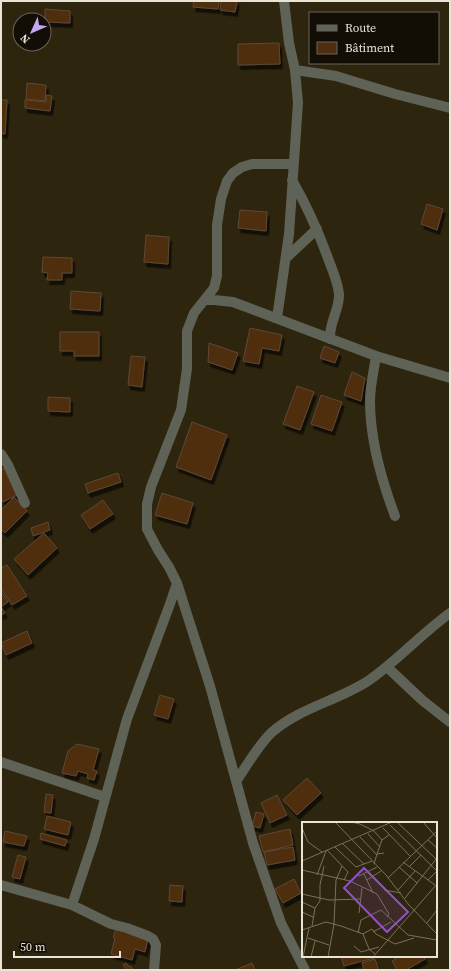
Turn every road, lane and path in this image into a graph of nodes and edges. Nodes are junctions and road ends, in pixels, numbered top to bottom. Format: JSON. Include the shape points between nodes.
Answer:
{"nodes":[{"id":1,"x":284,"y":1,"type":"edge"},
{"id":2,"x":295,"y":70,"type":"junction"},
{"id":3,"x":450,"y":108,"type":"edge"},
{"id":4,"x":293,"y":164,"type":"junction"},
{"id":5,"x":292,"y":180,"type":"junction"},
{"id":6,"x":317,"y":229,"type":"junction"},
{"id":7,"x":286,"y":258,"type":"junction"},
{"id":8,"x":205,"y":300,"type":"junction"},
{"id":9,"x":277,"y":318,"type":"junction"},
{"id":10,"x":330,"y":339,"type":"junction"},
{"id":11,"x":376,"y":356,"type":"junction"},
{"id":12,"x":450,"y":378,"type":"edge"},
{"id":13,"x":1,"y":454,"type":"edge"},
{"id":14,"x":25,"y":503,"type":"dead end"},
{"id":15,"x":395,"y":516,"type":"dead end"},
{"id":16,"x":177,"y":583,"type":"junction"},
{"id":17,"x":450,"y":613,"type":"edge"},
{"id":18,"x":387,"y":666,"type":"junction"},
{"id":19,"x":450,"y":722,"type":"edge"},
{"id":20,"x":1,"y":762,"type":"edge"},
{"id":21,"x":237,"y":780,"type":"junction"},
{"id":22,"x":105,"y":797,"type":"junction"},
{"id":23,"x":1,"y":885,"type":"edge"},
{"id":24,"x":72,"y":905,"type":"junction"},
{"id":25,"x":154,"y":970,"type":"edge"},
{"id":26,"x":305,"y":970,"type":"edge"}],
"edges":[{"from":1,"to":2,"type":"street"},
{"from":2,"to":3,"type":"street","via":[[336,76]]},
{"from":2,"to":4,"type":"street","via":[[298,103]]},
{"from":4,"to":5,"type":"street"},
{"from":4,"to":8,"type":"street","via":[[252,164],[233,173],[227,181],[217,225],[217,276],[214,288]]},
{"from":5,"to":6,"type":"street"},
{"from":5,"to":7,"type":"street"},
{"from":6,"to":7,"type":"street"},
{"from":6,"to":10,"type":"street","via":[[339,293]]},
{"from":7,"to":9,"type":"street"},
{"from":8,"to":9,"type":"street","via":[[233,302]]},
{"from":8,"to":16,"type":"street","via":[[194,313],[187,331],[187,369],[181,410],[156,473],[147,504],[147,528]]},
{"from":9,"to":10,"type":"street"},
{"from":10,"to":11,"type":"street"},
{"from":11,"to":12,"type":"street"},
{"from":11,"to":15,"type":"street","via":[[370,401],[373,440],[382,482]]},
{"from":13,"to":14,"type":"street"},
{"from":16,"to":21,"type":"street"},
{"from":16,"to":22,"type":"street","via":[[127,719]]},
{"from":17,"to":18,"type":"street"},
{"from":18,"to":19,"type":"street","via":[[422,700]]},
{"from":18,"to":21,"type":"street","via":[[366,682],[292,718],[271,734]]},
{"from":20,"to":22,"type":"street"},
{"from":21,"to":26,"type":"street","via":[[253,843],[281,923]]},
{"from":22,"to":24,"type":"street"},
{"from":23,"to":24,"type":"street"},
{"from":24,"to":25,"type":"street","via":[[111,924],[152,939],[156,945]]}]}
